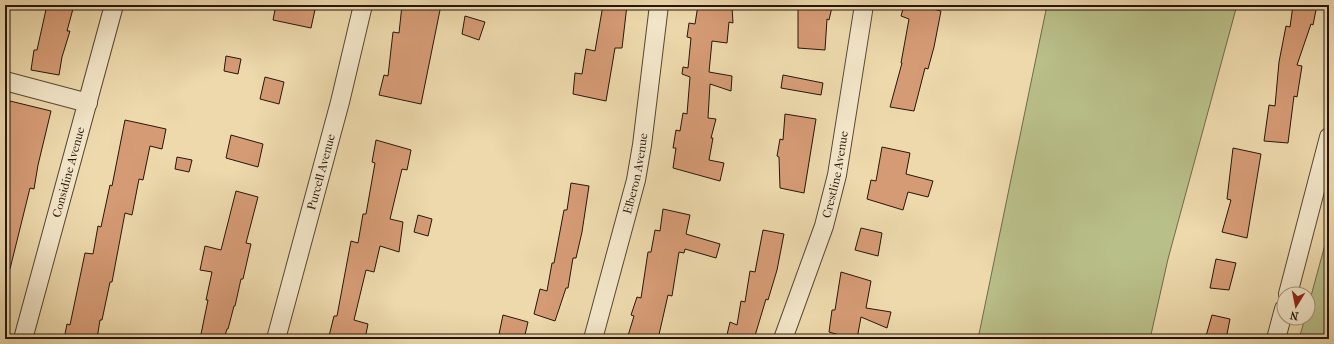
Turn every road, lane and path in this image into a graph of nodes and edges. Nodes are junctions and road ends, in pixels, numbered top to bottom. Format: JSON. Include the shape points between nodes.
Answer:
{"nodes":[{"id":1,"x":114,"y":5,"type":"edge"},
{"id":2,"x":363,"y":5,"type":"edge"},
{"id":3,"x":659,"y":5,"type":"edge"},
{"id":4,"x":864,"y":5,"type":"edge"},
{"id":5,"x":5,"y":81,"type":"edge"},
{"id":6,"x":88,"y":103,"type":"junction"},
{"id":7,"x":1329,"y":138,"type":"edge"},
{"id":8,"x":1290,"y":286,"type":"edge"},
{"id":9,"x":1279,"y":326,"type":"edge"},
{"id":10,"x":23,"y":339,"type":"edge"},
{"id":11,"x":276,"y":339,"type":"edge"},
{"id":12,"x":593,"y":339,"type":"edge"},
{"id":13,"x":783,"y":339,"type":"edge"},
{"id":14,"x":1276,"y":339,"type":"edge"}],
"edges":[{"from":1,"to":6,"type":"street","name":"Considine Avenue"},
{"from":2,"to":11,"type":"street","name":"Purcell Avenue","via":[[340,102]]},
{"from":3,"to":12,"type":"street","name":"Elberon Avenue","via":[[636,180]]},
{"from":4,"to":13,"type":"street","name":"Crestline Avenue","via":[[837,175],[824,226]]},
{"from":5,"to":6,"type":"street"},
{"from":6,"to":10,"type":"street","name":"Considine Avenue"},
{"from":7,"to":8,"type":"street"},
{"from":9,"to":14,"type":"street"}]}
